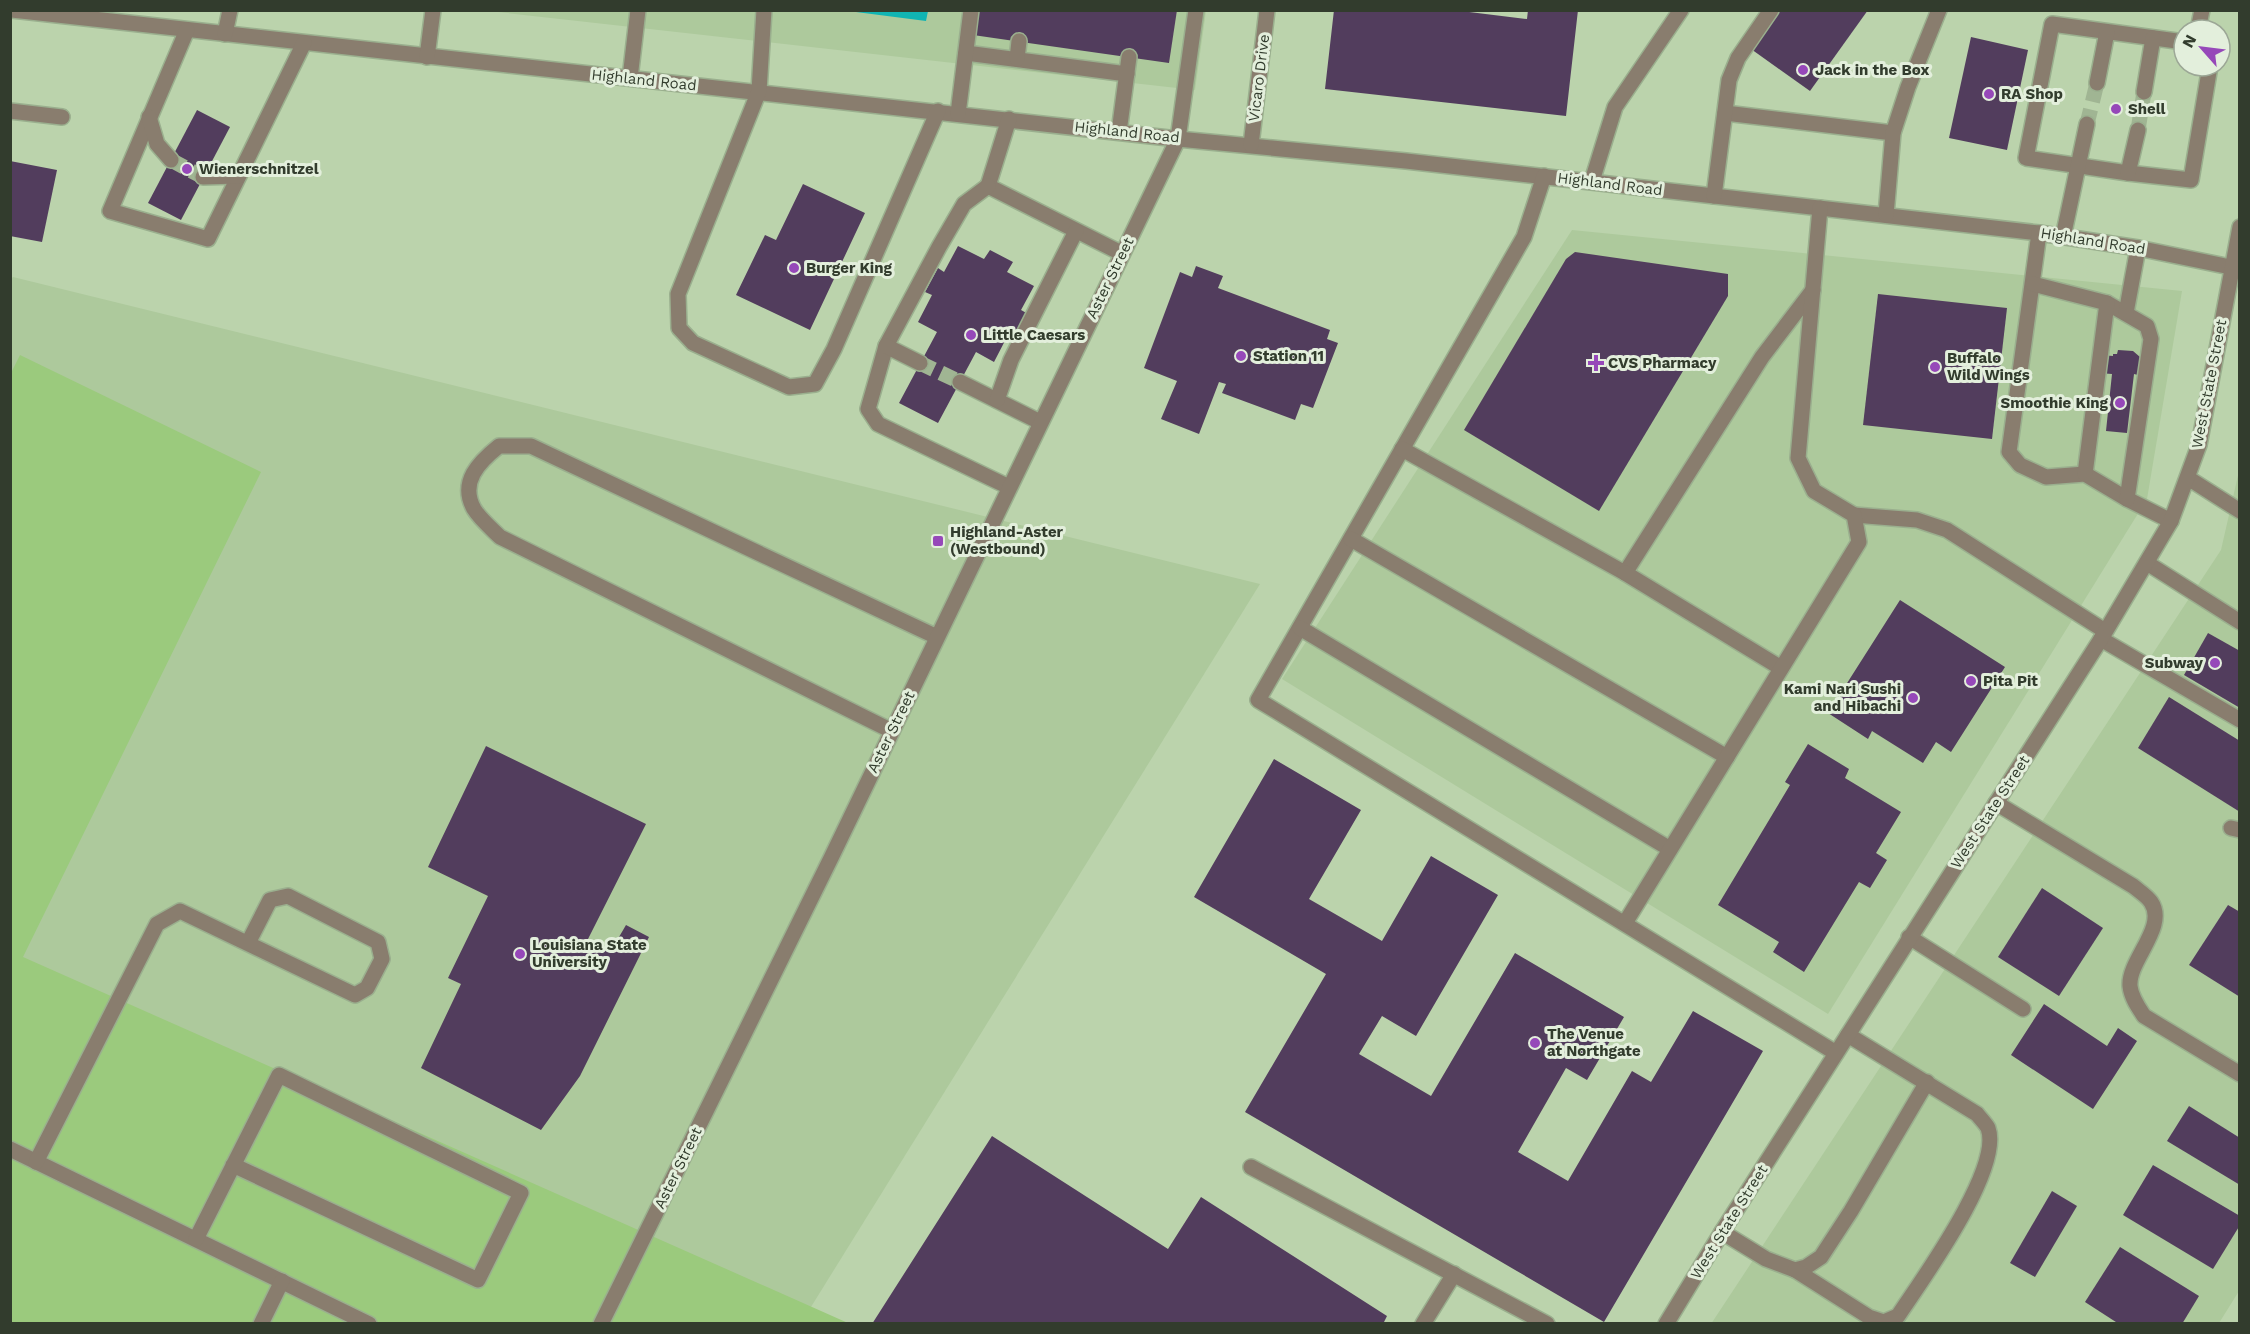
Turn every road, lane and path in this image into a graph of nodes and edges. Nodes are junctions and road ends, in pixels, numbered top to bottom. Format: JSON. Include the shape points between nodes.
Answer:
{"nodes":[{"id":1,"x":12,"y":10,"type":"edge"},
{"id":2,"x":230,"y":10,"type":"edge"},
{"id":3,"x":433,"y":10,"type":"edge"},
{"id":4,"x":638,"y":10,"type":"edge"},
{"id":5,"x":764,"y":10,"type":"edge"},
{"id":6,"x":972,"y":10,"type":"edge"},
{"id":7,"x":1196,"y":10,"type":"edge"},
{"id":8,"x":1268,"y":10,"type":"edge"},
{"id":9,"x":1682,"y":10,"type":"edge"},
{"id":10,"x":1771,"y":10,"type":"edge"},
{"id":11,"x":1939,"y":10,"type":"edge"},
{"id":12,"x":65,"y":13,"type":"edge"},
{"id":13,"x":187,"y":30,"type":"junction"},
{"id":14,"x":2107,"y":32,"type":"junction"},
{"id":15,"x":225,"y":34,"type":"junction"},
{"id":16,"x":2153,"y":38,"type":"junction"},
{"id":17,"x":2172,"y":40,"type":"edge"},
{"id":18,"x":1019,"y":41,"type":"dead end"},
{"id":19,"x":304,"y":43,"type":"junction"},
{"id":20,"x":966,"y":53,"type":"junction"},
{"id":21,"x":427,"y":57,"type":"junction"},
{"id":22,"x":1129,"y":57,"type":"dead end"},
{"id":23,"x":1017,"y":59,"type":"junction"},
{"id":24,"x":1127,"y":74,"type":"junction"},
{"id":25,"x":630,"y":78,"type":"junction"},
{"id":26,"x":2208,"y":78,"type":"edge"},
{"id":27,"x":2097,"y":83,"type":"tunnel mouth"},
{"id":28,"x":759,"y":91,"type":"junction"},
{"id":29,"x":2144,"y":92,"type":"tunnel mouth"},
{"id":30,"x":10,"y":111,"type":"edge"},
{"id":31,"x":938,"y":111,"type":"junction"},
{"id":32,"x":1725,"y":113,"type":"junction"},
{"id":33,"x":958,"y":114,"type":"junction"},
{"id":34,"x":62,"y":117,"type":"dead end"},
{"id":35,"x":149,"y":117,"type":"junction"},
{"id":36,"x":1009,"y":119,"type":"junction"},
{"id":37,"x":2087,"y":124,"type":"tunnel mouth"},
{"id":38,"x":2138,"y":130,"type":"tunnel mouth"},
{"id":39,"x":1119,"y":132,"type":"junction"},
{"id":40,"x":1893,"y":133,"type":"junction"},
{"id":41,"x":1178,"y":138,"type":"junction"},
{"id":42,"x":1251,"y":145,"type":"junction"},
{"id":43,"x":171,"y":160,"type":"tunnel mouth"},
{"id":44,"x":2077,"y":166,"type":"junction"},
{"id":45,"x":2128,"y":173,"type":"junction"},
{"id":46,"x":238,"y":176,"type":"junction"},
{"id":47,"x":1544,"y":176,"type":"junction"},
{"id":48,"x":203,"y":177,"type":"tunnel mouth"},
{"id":49,"x":1592,"y":181,"type":"junction"},
{"id":50,"x":988,"y":186,"type":"junction"},
{"id":51,"x":1714,"y":196,"type":"junction"},
{"id":52,"x":1820,"y":208,"type":"junction"},
{"id":53,"x":1886,"y":215,"type":"junction"},
{"id":54,"x":2240,"y":227,"type":"edge"},
{"id":55,"x":1076,"y":231,"type":"junction"},
{"id":56,"x":2039,"y":233,"type":"junction"},
{"id":57,"x":2063,"y":237,"type":"junction"},
{"id":58,"x":2138,"y":248,"type":"junction"},
{"id":59,"x":1121,"y":252,"type":"junction"},
{"id":60,"x":2236,"y":268,"type":"edge"},
{"id":61,"x":2033,"y":284,"type":"junction"},
{"id":62,"x":1813,"y":290,"type":"junction"},
{"id":63,"x":2107,"y":303,"type":"junction"},
{"id":64,"x":2126,"y":313,"type":"junction"},
{"id":65,"x":886,"y":346,"type":"junction"},
{"id":66,"x":920,"y":363,"type":"tunnel mouth"},
{"id":67,"x":960,"y":382,"type":"tunnel mouth"},
{"id":68,"x":997,"y":400,"type":"junction"},
{"id":69,"x":1040,"y":422,"type":"junction"},
{"id":70,"x":1402,"y":449,"type":"junction"},
{"id":71,"x":2085,"y":474,"type":"junction"},
{"id":72,"x":2188,"y":478,"type":"junction"},
{"id":73,"x":1009,"y":487,"type":"junction"},
{"id":74,"x":2127,"y":499,"type":"junction"},
{"id":75,"x":2240,"y":511,"type":"edge"},
{"id":76,"x":1854,"y":515,"type":"junction"},
{"id":77,"x":2171,"y":521,"type":"junction"},
{"id":78,"x":1351,"y":539,"type":"junction"},
{"id":79,"x":2147,"y":563,"type":"junction"},
{"id":80,"x":1625,"y":573,"type":"junction"},
{"id":81,"x":2240,"y":622,"type":"edge"},
{"id":82,"x":1300,"y":628,"type":"junction"},
{"id":83,"x":2103,"y":635,"type":"junction"},
{"id":84,"x":937,"y":637,"type":"junction"},
{"id":85,"x":1781,"y":668,"type":"junction"},
{"id":86,"x":2240,"y":720,"type":"edge"},
{"id":87,"x":892,"y":731,"type":"junction"},
{"id":88,"x":1727,"y":757,"type":"junction"},
{"id":89,"x":1996,"y":802,"type":"junction"},
{"id":90,"x":1670,"y":849,"type":"junction"},
{"id":91,"x":1625,"y":923,"type":"junction"},
{"id":92,"x":1909,"y":937,"type":"junction"},
{"id":93,"x":248,"y":943,"type":"junction"},
{"id":94,"x":2023,"y":1009,"type":"dead end"},
{"id":95,"x":1848,"y":1035,"type":"junction"},
{"id":96,"x":1836,"y":1053,"type":"junction"},
{"id":97,"x":2240,"y":1074,"type":"edge"},
{"id":98,"x":1927,"y":1082,"type":"junction"},
{"id":99,"x":10,"y":1149,"type":"edge"},
{"id":100,"x":36,"y":1162,"type":"junction"},
{"id":101,"x":233,"y":1165,"type":"junction"},
{"id":102,"x":1251,"y":1167,"type":"dead end"},
{"id":103,"x":1722,"y":1232,"type":"junction"},
{"id":104,"x":196,"y":1239,"type":"junction"},
{"id":105,"x":1795,"y":1270,"type":"junction"},
{"id":106,"x":1454,"y":1274,"type":"junction"},
{"id":107,"x":282,"y":1281,"type":"junction"},
{"id":108,"x":261,"y":1323,"type":"edge"},
{"id":109,"x":369,"y":1323,"type":"edge"},
{"id":110,"x":601,"y":1323,"type":"edge"},
{"id":111,"x":1423,"y":1323,"type":"edge"},
{"id":112,"x":1547,"y":1323,"type":"edge"},
{"id":113,"x":1666,"y":1323,"type":"edge"}],
"edges":[{"from":1,"to":12,"type":"street","name":"Highland Road"},
{"from":2,"to":15,"type":"street"},
{"from":3,"to":21,"type":"street"},
{"from":4,"to":25,"type":"street"},
{"from":5,"to":28,"type":"street"},
{"from":6,"to":20,"type":"street"},
{"from":7,"to":41,"type":"street","name":"Aster Street"},
{"from":8,"to":42,"type":"street","name":"Vicaro Drive"},
{"from":9,"to":49,"type":"street","via":[[1615,107]]},
{"from":10,"to":32,"type":"street","via":[[1738,58],[1729,80]]},
{"from":11,"to":40,"type":"street"},
{"from":12,"to":13,"type":"street","name":"Highland Road"},
{"from":13,"to":15,"type":"street","name":"Highland Road"},
{"from":13,"to":35,"type":"street"},
{"from":14,"to":16,"type":"street"},
{"from":14,"to":27,"type":"street"},
{"from":14,"to":44,"type":"street","via":[[2052,24],[2026,158]]},
{"from":15,"to":19,"type":"street","name":"Highland Road"},
{"from":16,"to":17,"type":"street"},
{"from":16,"to":29,"type":"street"},
{"from":18,"to":23,"type":"street"},
{"from":19,"to":21,"type":"street","name":"Highland Road"},
{"from":19,"to":46,"type":"street"},
{"from":20,"to":23,"type":"street"},
{"from":20,"to":33,"type":"street"},
{"from":21,"to":25,"type":"street","name":"Highland Road"},
{"from":22,"to":24,"type":"street"},
{"from":23,"to":24,"type":"street"},
{"from":24,"to":39,"type":"street"},
{"from":25,"to":28,"type":"street","name":"Highland Road"},
{"from":26,"to":45,"type":"street","via":[[2191,180]]},
{"from":28,"to":31,"type":"street","name":"Highland Road"},
{"from":28,"to":31,"type":"street","via":[[678,294],[679,328],[693,343],[789,387],[815,384],[834,349]]},
{"from":30,"to":34,"type":"street"},
{"from":31,"to":33,"type":"street","name":"Highland Road"},
{"from":32,"to":40,"type":"street"},
{"from":32,"to":51,"type":"street"},
{"from":33,"to":36,"type":"street","name":"Highland Road"},
{"from":35,"to":43,"type":"street","via":[[157,144]]},
{"from":35,"to":46,"type":"street","via":[[110,211],[208,240]]},
{"from":36,"to":39,"type":"street","name":"Highland Road"},
{"from":36,"to":50,"type":"street"},
{"from":37,"to":44,"type":"street"},
{"from":38,"to":45,"type":"street"},
{"from":39,"to":41,"type":"street","name":"Highland Road"},
{"from":40,"to":53,"type":"street"},
{"from":41,"to":42,"type":"street","name":"Highland Road"},
{"from":41,"to":59,"type":"street","name":"Aster Street"},
{"from":42,"to":47,"type":"street","name":"Highland Road"},
{"from":44,"to":45,"type":"street"},
{"from":44,"to":57,"type":"street"},
{"from":46,"to":48,"type":"street"},
{"from":47,"to":49,"type":"street","name":"Highland Road"},
{"from":47,"to":70,"type":"street","via":[[1524,237]]},
{"from":49,"to":51,"type":"street","name":"Highland Road"},
{"from":50,"to":55,"type":"street"},
{"from":50,"to":65,"type":"street","via":[[964,204]]},
{"from":51,"to":52,"type":"street","name":"Highland Road"},
{"from":52,"to":53,"type":"street","name":"Highland Road"},
{"from":52,"to":62,"type":"street"},
{"from":53,"to":56,"type":"street","name":"Highland Road"},
{"from":54,"to":60,"type":"street","name":"West State Street"},
{"from":55,"to":59,"type":"street"},
{"from":55,"to":68,"type":"street","via":[[1011,360]]},
{"from":56,"to":57,"type":"street","name":"Highland Road"},
{"from":56,"to":61,"type":"street"},
{"from":57,"to":58,"type":"street","name":"Highland Road"},
{"from":58,"to":60,"type":"street","name":"Highland Road"},
{"from":58,"to":64,"type":"street"},
{"from":59,"to":69,"type":"street","name":"Aster Street"},
{"from":60,"to":72,"type":"street","name":"West State Street","via":[[2199,445]]},
{"from":61,"to":63,"type":"street"},
{"from":61,"to":71,"type":"street","via":[[2009,452],[2020,465],[2046,477]]},
{"from":62,"to":76,"type":"street","via":[[1798,458],[1814,491]]},
{"from":62,"to":80,"type":"street","via":[[1762,357]]},
{"from":63,"to":64,"type":"street"},
{"from":63,"to":71,"type":"street"},
{"from":64,"to":74,"type":"street","via":[[2147,326],[2151,339]]},
{"from":65,"to":66,"type":"street"},
{"from":65,"to":73,"type":"street","via":[[868,409],[879,424]]},
{"from":67,"to":68,"type":"street"},
{"from":68,"to":69,"type":"street"},
{"from":69,"to":73,"type":"street","name":"Aster Street"},
{"from":70,"to":78,"type":"street"},
{"from":70,"to":80,"type":"street"},
{"from":71,"to":74,"type":"street"},
{"from":72,"to":75,"type":"street"},
{"from":72,"to":77,"type":"street","name":"West State Street"},
{"from":73,"to":84,"type":"street","name":"Aster Street"},
{"from":74,"to":77,"type":"street"},
{"from":76,"to":83,"type":"street","via":[[1917,520],[1947,530]]},
{"from":76,"to":85,"type":"street","via":[[1859,542]]},
{"from":77,"to":79,"type":"street","name":"West State Street"},
{"from":78,"to":82,"type":"street"},
{"from":78,"to":88,"type":"street"},
{"from":79,"to":81,"type":"street"},
{"from":79,"to":83,"type":"street","name":"West State Street"},
{"from":80,"to":85,"type":"street"},
{"from":82,"to":90,"type":"street"},
{"from":82,"to":91,"type":"street","via":[[1258,700]]},
{"from":83,"to":86,"type":"street"},
{"from":83,"to":89,"type":"street","name":"West State Street"},
{"from":84,"to":87,"type":"street","name":"Aster Street"},
{"from":84,"to":87,"type":"street","via":[[531,446],[499,446],[478,463],[468,488],[474,509],[500,537]]},
{"from":85,"to":88,"type":"street"},
{"from":87,"to":110,"type":"street","name":"Aster Street"},
{"from":88,"to":90,"type":"street"},
{"from":89,"to":92,"type":"street","name":"West State Street"},
{"from":89,"to":97,"type":"street","via":[[2133,886],[2151,903],[2155,916],[2152,933],[2134,966],[2130,986],[2134,1002],[2144,1016]]},
{"from":90,"to":91,"type":"street"},
{"from":91,"to":96,"type":"street"},
{"from":92,"to":94,"type":"street"},
{"from":92,"to":95,"type":"street","name":"West State Street"},
{"from":93,"to":93,"type":"street","via":[[355,995],[367,988],[382,959],[378,942],[288,896],[270,900]]},
{"from":93,"to":100,"type":"street","via":[[180,911],[157,924]]},
{"from":95,"to":96,"type":"street","name":"West State Street"},
{"from":95,"to":98,"type":"street"},
{"from":96,"to":103,"type":"street","name":"West State Street"},
{"from":98,"to":105,"type":"street","via":[[1821,1257]]},
{"from":98,"to":105,"type":"street","via":[[1977,1114],[1988,1129],[1989,1150],[1973,1198],[1898,1316],[1884,1322],[1869,1317]]},
{"from":99,"to":100,"type":"street"},
{"from":100,"to":104,"type":"street"},
{"from":101,"to":101,"type":"street","via":[[279,1075],[521,1192],[478,1280]]},
{"from":101,"to":104,"type":"street"},
{"from":102,"to":106,"type":"street"},
{"from":103,"to":105,"type":"street","via":[[1766,1259]]},
{"from":103,"to":113,"type":"street","name":"West State Street"},
{"from":104,"to":107,"type":"street"},
{"from":106,"to":111,"type":"street"},
{"from":106,"to":112,"type":"street"},
{"from":107,"to":108,"type":"street"},
{"from":107,"to":109,"type":"street"}]}
